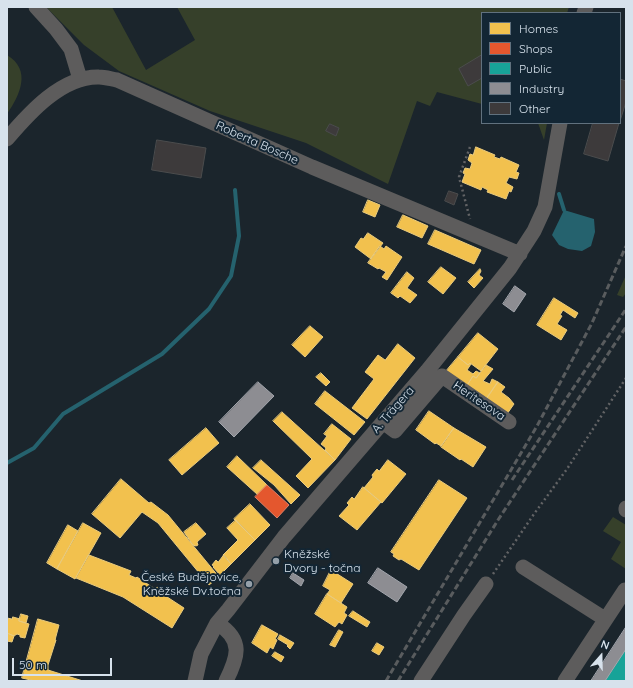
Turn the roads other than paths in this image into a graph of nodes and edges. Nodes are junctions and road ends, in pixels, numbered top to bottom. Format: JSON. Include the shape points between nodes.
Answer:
{"nodes":[{"id":1,"x":36,"y":7,"type":"edge"},
{"id":2,"x":80,"y":79,"type":"junction"},
{"id":3,"x":560,"y":124,"type":"edge"},
{"id":4,"x":7,"y":139,"type":"edge"},
{"id":5,"x":520,"y":254,"type":"junction"},
{"id":6,"x":383,"y":422,"type":"junction"},
{"id":7,"x":509,"y":422,"type":"dead end"},
{"id":8,"x":523,"y":567,"type":"dead end"},
{"id":9,"x":486,"y":584,"type":"road end"},
{"id":10,"x":626,"y":590,"type":"edge"},
{"id":11,"x":605,"y":619,"type":"junction"},
{"id":12,"x":217,"y":623,"type":"junction"},
{"id":13,"x":195,"y":681,"type":"edge"},
{"id":14,"x":226,"y":681,"type":"edge"},
{"id":15,"x":421,"y":681,"type":"edge"},
{"id":16,"x":565,"y":681,"type":"edge"}],
"edges":[{"from":1,"to":2,"type":"street","via":[[71,49]]},
{"from":2,"to":4,"type":"street","name":"Roberta Bosche","via":[[53,94]]},
{"from":2,"to":5,"type":"street","name":"Roberta Bosche","via":[[99,77],[117,80],[312,167]]},
{"from":3,"to":5,"type":"street","name":"A. Trägera","via":[[545,206]]},
{"from":5,"to":6,"type":"street","name":"A. Trägera"},
{"from":6,"to":7,"type":"street","name":"Heritesova","via":[[395,431],[442,376]]},
{"from":6,"to":12,"type":"street","name":"A. Trägera","via":[[284,537]]},
{"from":8,"to":11,"type":"street"},
{"from":9,"to":15,"type":"street"},
{"from":10,"to":11,"type":"street"},
{"from":11,"to":16,"type":"street"},
{"from":12,"to":13,"type":"street","name":"A. Trägera","via":[[201,654]]},
{"from":12,"to":14,"type":"street","via":[[233,637],[237,649]]}]}
